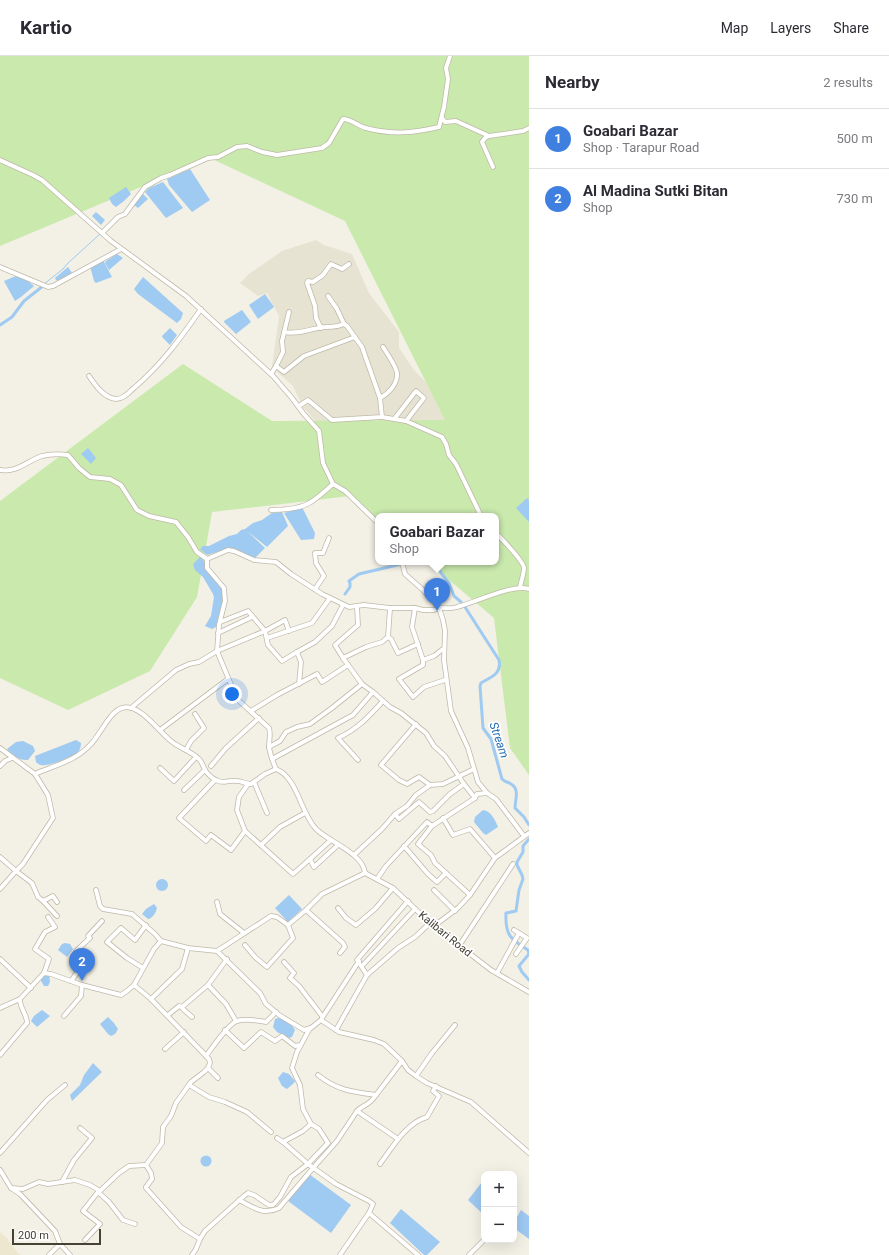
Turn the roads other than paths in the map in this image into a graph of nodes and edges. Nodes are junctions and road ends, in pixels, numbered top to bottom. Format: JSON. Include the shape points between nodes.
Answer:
{"nodes":[{"id":1,"x":450,"y":56,"type":"edge"},
{"id":2,"x":442,"y":118,"type":"junction"},
{"id":3,"x":529,"y":128,"type":"edge"},
{"id":4,"x":489,"y":136,"type":"junction"},
{"id":5,"x":0,"y":160,"type":"edge"},
{"id":6,"x":493,"y":167,"type":"dead end"},
{"id":7,"x":102,"y":234,"type":"junction"},
{"id":8,"x":121,"y":249,"type":"junction"},
{"id":9,"x":349,"y":264,"type":"dead end"},
{"id":10,"x":0,"y":267,"type":"edge"},
{"id":11,"x":328,"y":296,"type":"dead end"},
{"id":12,"x":201,"y":309,"type":"junction"},
{"id":13,"x":289,"y":312,"type":"dead end"},
{"id":14,"x":344,"y":324,"type":"junction"},
{"id":15,"x":321,"y":328,"type":"junction"},
{"id":16,"x":284,"y":332,"type":"junction"},
{"id":17,"x":355,"y":336,"type":"junction"},
{"id":18,"x":383,"y":347,"type":"dead end"},
{"id":19,"x":276,"y":366,"type":"junction"},
{"id":20,"x":271,"y":374,"type":"junction"},
{"id":21,"x":89,"y":376,"type":"dead end"},
{"id":22,"x":380,"y":398,"type":"junction"},
{"id":23,"x":299,"y":406,"type":"junction"},
{"id":24,"x":382,"y":417,"type":"junction"},
{"id":25,"x":395,"y":418,"type":"junction"},
{"id":26,"x":406,"y":420,"type":"junction"},
{"id":27,"x":0,"y":470,"type":"edge"},
{"id":28,"x":333,"y":484,"type":"junction"},
{"id":29,"x":271,"y":510,"type":"dead end"},
{"id":30,"x":480,"y":513,"type":"edge"},
{"id":31,"x":375,"y":519,"type":"edge"},
{"id":32,"x":499,"y":536,"type":"edge"},
{"id":33,"x":328,"y":538,"type":"dead end"},
{"id":34,"x":207,"y":559,"type":"junction"},
{"id":35,"x":403,"y":565,"type":"edge"},
{"id":36,"x":520,"y":588,"type":"junction"},
{"id":37,"x":529,"y":588,"type":"edge"},
{"id":38,"x":315,"y":589,"type":"junction"},
{"id":39,"x":330,"y":598,"type":"junction"},
{"id":40,"x":343,"y":605,"type":"junction"},
{"id":41,"x":357,"y":607,"type":"junction"},
{"id":42,"x":390,"y":608,"type":"junction"},
{"id":43,"x":415,"y":608,"type":"junction"},
{"id":44,"x":439,"y":608,"type":"junction"},
{"id":45,"x":252,"y":617,"type":"junction"},
{"id":46,"x":220,"y":622,"type":"junction"},
{"id":47,"x":265,"y":631,"type":"junction"},
{"id":48,"x":289,"y":631,"type":"junction"},
{"id":49,"x":218,"y":633,"type":"junction"},
{"id":50,"x":388,"y":637,"type":"junction"},
{"id":51,"x":268,"y":638,"type":"junction"},
{"id":52,"x":418,"y":644,"type":"junction"},
{"id":53,"x":443,"y":649,"type":"junction"},
{"id":54,"x":217,"y":652,"type":"junction"},
{"id":55,"x":297,"y":652,"type":"junction"},
{"id":56,"x":343,"y":658,"type":"junction"},
{"id":57,"x":423,"y":660,"type":"junction"},
{"id":58,"x":348,"y":665,"type":"junction"},
{"id":59,"x":228,"y":679,"type":"junction"},
{"id":60,"x":445,"y":680,"type":"junction"},
{"id":61,"x":299,"y":684,"type":"junction"},
{"id":62,"x":362,"y":684,"type":"junction"},
{"id":63,"x":373,"y":692,"type":"junction"},
{"id":64,"x":383,"y":701,"type":"junction"},
{"id":65,"x":131,"y":708,"type":"junction"},
{"id":66,"x":252,"y":712,"type":"junction"},
{"id":67,"x":195,"y":714,"type":"dead end"},
{"id":68,"x":259,"y":718,"type":"junction"},
{"id":69,"x":416,"y":724,"type":"junction"},
{"id":70,"x":160,"y":730,"type":"junction"},
{"id":71,"x":269,"y":747,"type":"junction"},
{"id":72,"x":0,"y":748,"type":"edge"},
{"id":73,"x":186,"y":750,"type":"junction"},
{"id":74,"x":196,"y":757,"type":"junction"},
{"id":75,"x":12,"y":758,"type":"junction"},
{"id":76,"x":272,"y":759,"type":"junction"},
{"id":77,"x":358,"y":760,"type":"dead end"},
{"id":78,"x":0,"y":766,"type":"edge"},
{"id":79,"x":211,"y":766,"type":"dead end"},
{"id":80,"x":160,"y":768,"type":"dead end"},
{"id":81,"x":276,"y":769,"type":"junction"},
{"id":82,"x":474,"y":769,"type":"junction"},
{"id":83,"x":205,"y":770,"type":"junction"},
{"id":84,"x":35,"y":774,"type":"junction"},
{"id":85,"x":459,"y":776,"type":"junction"},
{"id":86,"x":215,"y":780,"type":"junction"},
{"id":87,"x":254,"y":782,"type":"junction"},
{"id":88,"x":248,"y":784,"type":"junction"},
{"id":89,"x":464,"y":784,"type":"junction"},
{"id":90,"x":430,"y":785,"type":"junction"},
{"id":91,"x":184,"y":790,"type":"dead end"},
{"id":92,"x":487,"y":793,"type":"junction"},
{"id":93,"x":474,"y":798,"type":"junction"},
{"id":94,"x":267,"y":813,"type":"dead end"},
{"id":95,"x":306,"y":813,"type":"junction"},
{"id":96,"x":395,"y":814,"type":"junction"},
{"id":97,"x":442,"y":818,"type":"junction"},
{"id":98,"x":432,"y":826,"type":"junction"},
{"id":99,"x":245,"y":831,"type":"junction"},
{"id":100,"x":527,"y":834,"type":"edge"},
{"id":101,"x":331,"y":840,"type":"junction"},
{"id":102,"x":261,"y":844,"type":"junction"},
{"id":103,"x":338,"y":844,"type":"junction"},
{"id":104,"x":404,"y":846,"type":"junction"},
{"id":105,"x":354,"y":855,"type":"junction"},
{"id":106,"x":0,"y":857,"type":"edge"},
{"id":107,"x":495,"y":858,"type":"junction"},
{"id":108,"x":310,"y":859,"type":"junction"},
{"id":109,"x":513,"y":864,"type":"dead end"},
{"id":110,"x":16,"y":871,"type":"junction"},
{"id":111,"x":364,"y":873,"type":"junction"},
{"id":112,"x":446,"y":873,"type":"junction"},
{"id":113,"x":377,"y":879,"type":"junction"},
{"id":114,"x":393,"y":888,"type":"junction"},
{"id":115,"x":0,"y":889,"type":"edge"},
{"id":116,"x":96,"y":890,"type":"dead end"},
{"id":117,"x":434,"y":890,"type":"dead end"},
{"id":118,"x":470,"y":895,"type":"junction"},
{"id":119,"x":43,"y":901,"type":"junction"},
{"id":120,"x":57,"y":902,"type":"dead end"},
{"id":121,"x":217,"y":902,"type":"dead end"},
{"id":122,"x":408,"y":902,"type":"junction"},
{"id":123,"x":338,"y":908,"type":"dead end"},
{"id":124,"x":415,"y":909,"type":"junction"},
{"id":125,"x":306,"y":910,"type":"junction"},
{"id":126,"x":455,"y":911,"type":"junction"},
{"id":127,"x":57,"y":916,"type":"dead end"},
{"id":128,"x":48,"y":917,"type":"dead end"},
{"id":129,"x":102,"y":921,"type":"dead end"},
{"id":130,"x":430,"y":923,"type":"junction"},
{"id":131,"x":146,"y":925,"type":"junction"},
{"id":132,"x":288,"y":925,"type":"junction"},
{"id":133,"x":434,"y":926,"type":"junction"},
{"id":134,"x":514,"y":930,"type":"dead end"},
{"id":135,"x":244,"y":933,"type":"junction"},
{"id":136,"x":519,"y":933,"type":"junction"},
{"id":137,"x":528,"y":936,"type":"edge"},
{"id":138,"x":161,"y":941,"type":"junction"},
{"id":139,"x":245,"y":945,"type":"dead end"},
{"id":140,"x":459,"y":946,"type":"junction"},
{"id":141,"x":188,"y":948,"type":"junction"},
{"id":142,"x":217,"y":951,"type":"junction"},
{"id":143,"x":340,"y":953,"type":"dead end"},
{"id":144,"x":516,"y":954,"type":"dead end"},
{"id":145,"x":0,"y":959,"type":"edge"},
{"id":146,"x":227,"y":959,"type":"junction"},
{"id":147,"x":358,"y":961,"type":"junction"},
{"id":148,"x":284,"y":962,"type":"dead end"},
{"id":149,"x":362,"y":966,"type":"junction"},
{"id":150,"x":143,"y":968,"type":"junction"},
{"id":151,"x":44,"y":973,"type":"junction"},
{"id":152,"x":497,"y":973,"type":"junction"},
{"id":153,"x":367,"y":975,"type":"junction"},
{"id":154,"x":71,"y":981,"type":"junction"},
{"id":155,"x":82,"y":985,"type":"junction"},
{"id":156,"x":134,"y":985,"type":"junction"},
{"id":157,"x":208,"y":985,"type":"junction"},
{"id":158,"x":31,"y":988,"type":"junction"},
{"id":159,"x":529,"y":992,"type":"edge"},
{"id":160,"x":20,"y":999,"type":"junction"},
{"id":161,"x":151,"y":999,"type":"junction"},
{"id":162,"x":182,"y":1007,"type":"junction"},
{"id":163,"x":0,"y":1008,"type":"edge"},
{"id":164,"x":276,"y":1012,"type":"junction"},
{"id":165,"x":168,"y":1015,"type":"junction"},
{"id":166,"x":64,"y":1016,"type":"dead end"},
{"id":167,"x":192,"y":1017,"type":"dead end"},
{"id":168,"x":322,"y":1018,"type":"junction"},
{"id":169,"x":236,"y":1021,"type":"junction"},
{"id":170,"x":455,"y":1025,"type":"dead end"},
{"id":171,"x":311,"y":1028,"type":"junction"},
{"id":172,"x":226,"y":1030,"type":"junction"},
{"id":173,"x":336,"y":1030,"type":"junction"},
{"id":174,"x":184,"y":1032,"type":"junction"},
{"id":175,"x":300,"y":1045,"type":"junction"},
{"id":176,"x":165,"y":1049,"type":"dead end"},
{"id":177,"x":0,"y":1055,"type":"edge"},
{"id":178,"x":206,"y":1056,"type":"junction"},
{"id":179,"x":402,"y":1061,"type":"junction"},
{"id":180,"x":208,"y":1068,"type":"junction"},
{"id":181,"x":318,"y":1075,"type":"dead end"},
{"id":182,"x":416,"y":1076,"type":"junction"},
{"id":183,"x":218,"y":1078,"type":"dead end"},
{"id":184,"x":65,"y":1085,"type":"dead end"},
{"id":185,"x":189,"y":1085,"type":"junction"},
{"id":186,"x":436,"y":1086,"type":"junction"},
{"id":187,"x":376,"y":1095,"type":"junction"},
{"id":188,"x":357,"y":1111,"type":"junction"},
{"id":189,"x":311,"y":1124,"type":"junction"},
{"id":190,"x":80,"y":1128,"type":"dead end"},
{"id":191,"x":271,"y":1132,"type":"dead end"},
{"id":192,"x":277,"y":1138,"type":"dead end"},
{"id":193,"x":398,"y":1139,"type":"junction"},
{"id":194,"x":283,"y":1142,"type":"junction"},
{"id":195,"x":529,"y":1153,"type":"edge"},
{"id":196,"x":0,"y":1154,"type":"edge"},
{"id":197,"x":308,"y":1164,"type":"junction"},
{"id":198,"x":380,"y":1164,"type":"dead end"},
{"id":199,"x":146,"y":1165,"type":"junction"},
{"id":200,"x":314,"y":1167,"type":"junction"},
{"id":201,"x":0,"y":1170,"type":"edge"},
{"id":202,"x":4,"y":1177,"type":"junction"},
{"id":203,"x":0,"y":1181,"type":"edge"},
{"id":204,"x":62,"y":1182,"type":"junction"},
{"id":205,"x":11,"y":1188,"type":"junction"},
{"id":206,"x":99,"y":1192,"type":"junction"},
{"id":207,"x":239,"y":1200,"type":"junction"},
{"id":208,"x":369,"y":1213,"type":"junction"},
{"id":209,"x":135,"y":1224,"type":"dead end"},
{"id":210,"x":200,"y":1239,"type":"junction"},
{"id":211,"x":85,"y":1240,"type":"dead end"},
{"id":212,"x":481,"y":1243,"type":"edge"},
{"id":213,"x":60,"y":1244,"type":"junction"},
{"id":214,"x":66,"y":1251,"type":"junction"},
{"id":215,"x":49,"y":1255,"type":"edge"},
{"id":216,"x":62,"y":1255,"type":"edge"},
{"id":217,"x":70,"y":1255,"type":"edge"},
{"id":218,"x":192,"y":1255,"type":"edge"},
{"id":219,"x":340,"y":1255,"type":"edge"},
{"id":220,"x":418,"y":1255,"type":"edge"},
{"id":221,"x":470,"y":1255,"type":"edge"}],
"edges":[{"from":1,"to":2,"type":"street","via":[[446,68],[448,79]]},
{"from":2,"to":4,"type":"street","via":[[445,122],[456,121]]},
{"from":2,"to":7,"type":"street","via":[[439,127],[395,133],[365,128],[343,119],[329,143],[322,148],[277,156],[247,146],[237,147],[145,187],[125,214],[118,217]]},
{"from":3,"to":4,"type":"street"},
{"from":4,"to":6,"type":"street","via":[[482,142]]},
{"from":5,"to":7,"type":"street","via":[[42,180]]},
{"from":7,"to":8,"type":"street"},
{"from":8,"to":10,"type":"street","via":[[48,287]]},
{"from":8,"to":12,"type":"street"},
{"from":9,"to":15,"type":"street","via":[[342,269],[331,264],[323,275],[307,283]]},
{"from":11,"to":14,"type":"street"},
{"from":12,"to":20,"type":"street"},
{"from":12,"to":21,"type":"street","via":[[156,369],[123,397],[116,399],[108,396],[96,387]]},
{"from":13,"to":16,"type":"street"},
{"from":14,"to":15,"type":"street","via":[[335,328]]},
{"from":14,"to":17,"type":"street"},
{"from":15,"to":16,"type":"street","via":[[294,333]]},
{"from":16,"to":19,"type":"street","via":[[283,352]]},
{"from":17,"to":19,"type":"street","via":[[304,356],[284,372]]},
{"from":17,"to":22,"type":"street","via":[[362,347]]},
{"from":18,"to":22,"type":"street","via":[[397,373],[395,384]]},
{"from":19,"to":20,"type":"street"},
{"from":20,"to":23,"type":"street"},
{"from":22,"to":24,"type":"street"},
{"from":23,"to":24,"type":"street","via":[[308,400],[332,420]]},
{"from":23,"to":28,"type":"street","via":[[319,431],[323,463]]},
{"from":24,"to":25,"type":"street"},
{"from":25,"to":26,"type":"street"},
{"from":25,"to":26,"type":"street","via":[[416,391],[424,398]]},
{"from":26,"to":30,"type":"street","via":[[442,437]]},
{"from":27,"to":34,"type":"street","via":[[18,469],[29,461],[44,456],[68,455],[90,477],[110,479],[121,485],[137,510],[149,516],[176,522],[197,552]]},
{"from":28,"to":29,"type":"street","via":[[304,505]]},
{"from":28,"to":31,"type":"street","via":[[345,491]]},
{"from":32,"to":36,"type":"street","via":[[522,562],[524,567]]},
{"from":33,"to":38,"type":"street","via":[[324,553],[315,553],[316,563],[324,576]]},
{"from":34,"to":38,"type":"street","via":[[228,550],[254,560],[276,562]]},
{"from":34,"to":46,"type":"street","via":[[207,568],[224,588],[225,601]]},
{"from":35,"to":44,"type":"street","via":[[405,574]]},
{"from":36,"to":37,"type":"street"},
{"from":36,"to":44,"type":"street","via":[[494,594],[456,608]]},
{"from":38,"to":39,"type":"street"},
{"from":39,"to":40,"type":"street"},
{"from":39,"to":48,"type":"street","via":[[312,623]]},
{"from":40,"to":41,"type":"street"},
{"from":40,"to":55,"type":"street","via":[[332,626],[315,642]]},
{"from":41,"to":42,"type":"street","via":[[364,605]]},
{"from":41,"to":56,"type":"street","via":[[358,625],[335,645]]},
{"from":42,"to":43,"type":"street"},
{"from":42,"to":50,"type":"street"},
{"from":43,"to":44,"type":"street"},
{"from":43,"to":52,"type":"street","via":[[412,627]]},
{"from":44,"to":53,"type":"street","via":[[445,631]]},
{"from":45,"to":46,"type":"street","via":[[248,611]]},
{"from":45,"to":47,"type":"street"},
{"from":45,"to":49,"type":"street"},
{"from":46,"to":49,"type":"street"},
{"from":47,"to":48,"type":"street","via":[[285,620]]},
{"from":47,"to":51,"type":"street"},
{"from":47,"to":54,"type":"street"},
{"from":48,"to":51,"type":"street"},
{"from":49,"to":54,"type":"street"},
{"from":50,"to":52,"type":"street","via":[[392,639],[398,653]]},
{"from":50,"to":56,"type":"street"},
{"from":51,"to":55,"type":"street","via":[[268,645],[282,661]]},
{"from":52,"to":57,"type":"street"},
{"from":53,"to":57,"type":"street"},
{"from":53,"to":60,"type":"street"},
{"from":54,"to":59,"type":"street"},
{"from":54,"to":65,"type":"street","via":[[200,662],[176,670]]},
{"from":55,"to":61,"type":"street","via":[[301,662]]},
{"from":56,"to":58,"type":"street"},
{"from":57,"to":60,"type":"street","via":[[423,665],[399,679],[413,697],[424,687]]},
{"from":58,"to":61,"type":"street","via":[[322,682],[317,674]]},
{"from":58,"to":62,"type":"street"},
{"from":59,"to":66,"type":"street","via":[[237,699]]},
{"from":59,"to":70,"type":"street"},
{"from":60,"to":82,"type":"street","via":[[451,711],[468,748]]},
{"from":61,"to":66,"type":"street"},
{"from":62,"to":63,"type":"street"},
{"from":62,"to":71,"type":"street","via":[[310,724],[286,732],[280,741]]},
{"from":63,"to":64,"type":"street"},
{"from":63,"to":76,"type":"street","via":[[353,715]]},
{"from":64,"to":69,"type":"street"},
{"from":64,"to":77,"type":"street","via":[[354,730],[338,738]]},
{"from":65,"to":70,"type":"street"},
{"from":65,"to":84,"type":"street","via":[[124,707],[115,712],[91,744],[78,756]]},
{"from":66,"to":68,"type":"street"},
{"from":67,"to":73,"type":"street","via":[[204,728]]},
{"from":68,"to":71,"type":"street","via":[[271,733]]},
{"from":68,"to":79,"type":"street","via":[[226,748]]},
{"from":69,"to":85,"type":"street"},
{"from":69,"to":90,"type":"street","via":[[380,765],[407,784],[419,777]]},
{"from":70,"to":73,"type":"street","via":[[171,741]]},
{"from":71,"to":76,"type":"street"},
{"from":72,"to":75,"type":"street"},
{"from":73,"to":74,"type":"street"},
{"from":74,"to":80,"type":"street","via":[[174,780]]},
{"from":74,"to":83,"type":"street"},
{"from":75,"to":78,"type":"street"},
{"from":75,"to":84,"type":"street"},
{"from":76,"to":81,"type":"street"},
{"from":81,"to":87,"type":"street"},
{"from":81,"to":95,"type":"street","via":[[288,776]]},
{"from":82,"to":85,"type":"street"},
{"from":82,"to":92,"type":"street","via":[[478,782]]},
{"from":83,"to":86,"type":"street"},
{"from":83,"to":91,"type":"street"},
{"from":84,"to":110,"type":"street","via":[[48,795],[53,818]]},
{"from":85,"to":89,"type":"street"},
{"from":85,"to":90,"type":"street","via":[[443,784]]},
{"from":86,"to":88,"type":"street","via":[[235,780]]},
{"from":86,"to":99,"type":"street","via":[[179,818],[206,841],[211,835],[231,850]]},
{"from":87,"to":88,"type":"street"},
{"from":87,"to":94,"type":"street"},
{"from":88,"to":99,"type":"street","via":[[239,797],[237,810]]},
{"from":89,"to":93,"type":"street"},
{"from":89,"to":96,"type":"street","via":[[433,811],[430,812],[419,802],[399,820]]},
{"from":90,"to":96,"type":"street"},
{"from":92,"to":93,"type":"street","via":[[477,794]]},
{"from":92,"to":100,"type":"street","via":[[496,799]]},
{"from":93,"to":97,"type":"street"},
{"from":95,"to":101,"type":"street","via":[[315,827]]},
{"from":95,"to":102,"type":"street","via":[[280,827]]},
{"from":96,"to":105,"type":"street"},
{"from":97,"to":98,"type":"street"},
{"from":97,"to":107,"type":"street","via":[[453,835],[470,829]]},
{"from":98,"to":104,"type":"street","via":[[427,822]]},
{"from":98,"to":112,"type":"street","via":[[418,844]]},
{"from":99,"to":102,"type":"street"},
{"from":100,"to":107,"type":"street"},
{"from":101,"to":103,"type":"street"},
{"from":101,"to":108,"type":"street"},
{"from":102,"to":108,"type":"street","via":[[293,874]]},
{"from":103,"to":105,"type":"street"},
{"from":103,"to":108,"type":"street","via":[[314,867]]},
{"from":104,"to":112,"type":"street","via":[[437,882]]},
{"from":104,"to":113,"type":"street"},
{"from":105,"to":111,"type":"street"},
{"from":106,"to":110,"type":"street"},
{"from":107,"to":118,"type":"street"},
{"from":109,"to":140,"type":"street"},
{"from":110,"to":115,"type":"street"},
{"from":110,"to":119,"type":"street","via":[[32,882],[38,897]]},
{"from":111,"to":113,"type":"street","name":"Kalibari Road"},
{"from":111,"to":125,"type":"street","via":[[322,894]]},
{"from":112,"to":118,"type":"street"},
{"from":113,"to":114,"type":"street","name":"Kalibari Road"},
{"from":114,"to":122,"type":"street","name":"Kalibari Road"},
{"from":114,"to":123,"type":"street","via":[[375,909],[356,925]]},
{"from":116,"to":131,"type":"street","via":[[103,909],[131,914]]},
{"from":117,"to":126,"type":"street"},
{"from":118,"to":126,"type":"street"},
{"from":119,"to":120,"type":"street","via":[[53,896]]},
{"from":119,"to":127,"type":"street"},
{"from":121,"to":135,"type":"street","via":[[220,914]]},
{"from":122,"to":124,"type":"street","name":"Kalibari Road"},
{"from":122,"to":147,"type":"street"},
{"from":124,"to":130,"type":"street","name":"Kalibari Road"},
{"from":124,"to":149,"type":"street"},
{"from":125,"to":132,"type":"street"},
{"from":125,"to":143,"type":"street","via":[[343,943],[345,947]]},
{"from":126,"to":133,"type":"street"},
{"from":128,"to":151,"type":"street","via":[[55,927],[45,932],[35,949],[49,960]]},
{"from":129,"to":154,"type":"street","via":[[88,936],[90,938],[76,951],[85,962]]},
{"from":130,"to":133,"type":"street","name":"Kalibari Road"},
{"from":130,"to":153,"type":"street"},
{"from":131,"to":138,"type":"street"},
{"from":131,"to":150,"type":"street","via":[[135,940],[121,928],[108,942]]},
{"from":132,"to":135,"type":"street","via":[[271,916]]},
{"from":132,"to":139,"type":"street","via":[[294,938],[267,967]]},
{"from":133,"to":140,"type":"street","name":"Kalibari Road"},
{"from":134,"to":136,"type":"street"},
{"from":135,"to":142,"type":"street"},
{"from":136,"to":137,"type":"street"},
{"from":136,"to":152,"type":"street"},
{"from":137,"to":144,"type":"street"},
{"from":138,"to":141,"type":"street"},
{"from":138,"to":150,"type":"street"},
{"from":140,"to":152,"type":"street","name":"Kalibari Road"},
{"from":141,"to":142,"type":"street"},
{"from":141,"to":161,"type":"street","via":[[182,969]]},
{"from":142,"to":146,"type":"street"},
{"from":145,"to":158,"type":"street"},
{"from":146,"to":157,"type":"street"},
{"from":146,"to":164,"type":"street"},
{"from":147,"to":149,"type":"street"},
{"from":147,"to":168,"type":"street"},
{"from":148,"to":168,"type":"street","via":[[294,973],[290,978],[299,986]]},
{"from":149,"to":153,"type":"street"},
{"from":150,"to":156,"type":"street"},
{"from":151,"to":154,"type":"street"},
{"from":151,"to":158,"type":"street"},
{"from":152,"to":159,"type":"street","name":"Kalibari Road"},
{"from":153,"to":173,"type":"street"},
{"from":154,"to":155,"type":"street"},
{"from":155,"to":156,"type":"street","via":[[121,995]]},
{"from":155,"to":166,"type":"street","via":[[81,996]]},
{"from":156,"to":161,"type":"street"},
{"from":157,"to":162,"type":"street"},
{"from":157,"to":169,"type":"street","via":[[226,1004]]},
{"from":158,"to":160,"type":"street"},
{"from":160,"to":163,"type":"street"},
{"from":160,"to":177,"type":"street","via":[[27,1023]]},
{"from":161,"to":165,"type":"street"},
{"from":162,"to":165,"type":"street","via":[[176,1007]]},
{"from":162,"to":167,"type":"street"},
{"from":164,"to":169,"type":"street","via":[[266,1022]]},
{"from":164,"to":171,"type":"street","via":[[304,1030]]},
{"from":165,"to":174,"type":"street"},
{"from":168,"to":171,"type":"street"},
{"from":168,"to":173,"type":"street"},
{"from":169,"to":172,"type":"street"},
{"from":170,"to":182,"type":"street"},
{"from":171,"to":175,"type":"street"},
{"from":172,"to":175,"type":"street","via":[[244,1048],[261,1032],[275,1041],[282,1036],[295,1046]]},
{"from":172,"to":178,"type":"street"},
{"from":173,"to":179,"type":"street","via":[[384,1044]]},
{"from":174,"to":176,"type":"street"},
{"from":174,"to":178,"type":"street"},
{"from":175,"to":189,"type":"street","via":[[292,1068],[300,1085],[303,1109]]},
{"from":178,"to":180,"type":"street","via":[[210,1062]]},
{"from":179,"to":182,"type":"street"},
{"from":179,"to":187,"type":"street"},
{"from":180,"to":183,"type":"street"},
{"from":180,"to":185,"type":"street"},
{"from":181,"to":187,"type":"street","via":[[328,1083],[346,1090]]},
{"from":182,"to":186,"type":"street"},
{"from":184,"to":196,"type":"street","via":[[47,1100]]},
{"from":185,"to":191,"type":"street","via":[[210,1098],[247,1112]]},
{"from":185,"to":199,"type":"street","via":[[164,1123],[162,1143]]},
{"from":186,"to":193,"type":"street","via":[[433,1092],[439,1096],[426,1117],[418,1120]]},
{"from":186,"to":195,"type":"street","via":[[471,1102]]},
{"from":187,"to":188,"type":"street","via":[[370,1103]]},
{"from":188,"to":193,"type":"street"},
{"from":188,"to":200,"type":"street","via":[[341,1137]]},
{"from":189,"to":194,"type":"street"},
{"from":189,"to":197,"type":"street","via":[[319,1129],[328,1143]]},
{"from":190,"to":204,"type":"street","via":[[92,1138],[74,1160]]},
{"from":192,"to":194,"type":"street"},
{"from":193,"to":198,"type":"street"},
{"from":194,"to":197,"type":"street"},
{"from":197,"to":200,"type":"street"},
{"from":197,"to":207,"type":"street","via":[[291,1177],[280,1197],[272,1204],[269,1205],[248,1193]]},
{"from":199,"to":206,"type":"street","via":[[129,1166],[119,1172]]},
{"from":199,"to":210,"type":"street","via":[[152,1179],[146,1188],[181,1227]]},
{"from":200,"to":207,"type":"street","via":[[272,1212],[265,1212]]},
{"from":200,"to":208,"type":"street","via":[[346,1190],[373,1204]]},
{"from":201,"to":202,"type":"street"},
{"from":202,"to":203,"type":"street"},
{"from":202,"to":205,"type":"street"},
{"from":204,"to":205,"type":"street","via":[[39,1182],[23,1189]]},
{"from":204,"to":206,"type":"street","via":[[75,1180],[90,1184]]},
{"from":205,"to":213,"type":"street","via":[[20,1194],[55,1232]]},
{"from":206,"to":209,"type":"street","via":[[123,1220]]},
{"from":206,"to":211,"type":"street","via":[[83,1211],[100,1224]]},
{"from":207,"to":210,"type":"street","via":[[205,1231]]},
{"from":208,"to":219,"type":"street"},
{"from":208,"to":220,"type":"street"},
{"from":210,"to":218,"type":"street"},
{"from":212,"to":221,"type":"street"},
{"from":213,"to":214,"type":"street"},
{"from":213,"to":215,"type":"street"},
{"from":214,"to":216,"type":"street"},
{"from":214,"to":217,"type":"street"}]}
